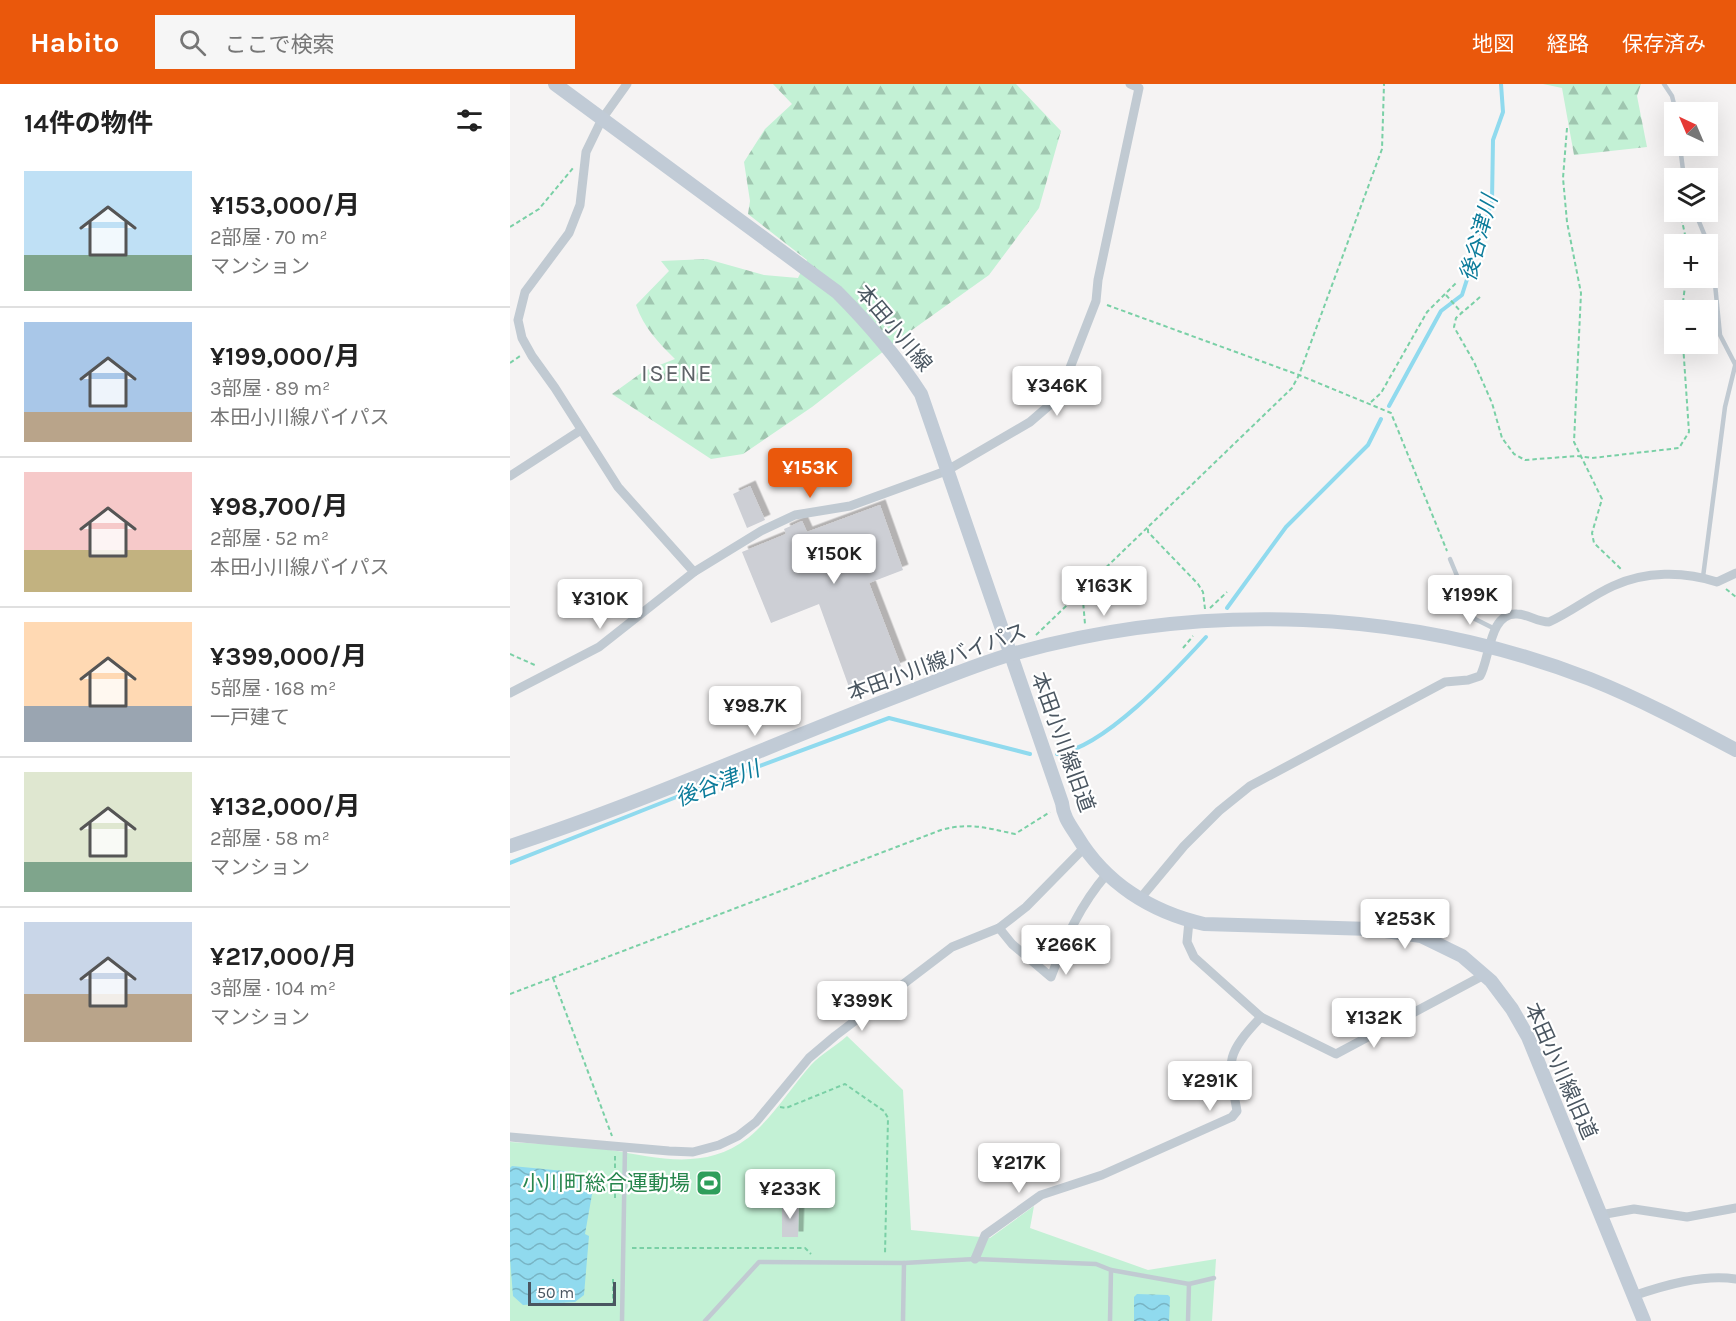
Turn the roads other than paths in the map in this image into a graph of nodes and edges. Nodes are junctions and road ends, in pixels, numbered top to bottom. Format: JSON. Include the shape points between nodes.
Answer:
{"nodes":[{"id":1,"x":555,"y":84,"type":"edge"},
{"id":2,"x":627,"y":84,"type":"edge"},
{"id":3,"x":1130,"y":84,"type":"edge"},
{"id":4,"x":1664,"y":84,"type":"edge"},
{"id":5,"x":1674,"y":102,"type":"edge"},
{"id":6,"x":602,"y":119,"type":"junction"},
{"id":7,"x":1699,"y":222,"type":"edge"},
{"id":8,"x":1735,"y":363,"type":"edge"},
{"id":9,"x":581,"y":430,"type":"junction"},
{"id":10,"x":946,"y":471,"type":"junction"},
{"id":11,"x":510,"y":476,"type":"edge"},
{"id":12,"x":1450,"y":559,"type":"road end"},
{"id":13,"x":694,"y":572,"type":"junction"},
{"id":14,"x":1736,"y":573,"type":"edge"},
{"id":15,"x":1703,"y":577,"type":"junction"},
{"id":16,"x":1495,"y":629,"type":"junction"},
{"id":17,"x":1490,"y":647,"type":"junction"},
{"id":18,"x":1010,"y":655,"type":"junction"},
{"id":19,"x":510,"y":693,"type":"edge"},
{"id":20,"x":1736,"y":750,"type":"edge"},
{"id":21,"x":510,"y":846,"type":"edge"},
{"id":22,"x":1084,"y":848,"type":"junction"},
{"id":23,"x":1107,"y":874,"type":"junction"},
{"id":24,"x":1139,"y":900,"type":"junction"},
{"id":25,"x":1189,"y":921,"type":"junction"},
{"id":26,"x":999,"y":928,"type":"junction"},
{"id":27,"x":1484,"y":975,"type":"junction"},
{"id":28,"x":1261,"y":1017,"type":"junction"},
{"id":29,"x":510,"y":1137,"type":"edge"},
{"id":30,"x":625,"y":1147,"type":"junction"},
{"id":31,"x":1736,"y":1208,"type":"edge"},
{"id":32,"x":1600,"y":1215,"type":"junction"},
{"id":33,"x":975,"y":1260,"type":"junction"},
{"id":34,"x":904,"y":1263,"type":"junction"},
{"id":35,"x":1112,"y":1270,"type":"junction"},
{"id":36,"x":1214,"y":1278,"type":"dead end"},
{"id":37,"x":1736,"y":1279,"type":"edge"},
{"id":38,"x":1189,"y":1284,"type":"junction"},
{"id":39,"x":1633,"y":1296,"type":"junction"},
{"id":40,"x":622,"y":1321,"type":"edge"},
{"id":41,"x":705,"y":1321,"type":"edge"},
{"id":42,"x":903,"y":1321,"type":"edge"},
{"id":43,"x":1110,"y":1321,"type":"edge"},
{"id":44,"x":1188,"y":1321,"type":"edge"},
{"id":45,"x":1644,"y":1321,"type":"edge"}],
"edges":[{"from":1,"to":6,"type":"street","name":"本田小川線"},
{"from":2,"to":6,"type":"street"},
{"from":3,"to":10,"type":"street","via":[[1139,88],[1096,301],[1069,375],[1052,403],[1030,422]]},
{"from":4,"to":5,"type":"lane"},
{"from":6,"to":9,"type":"street","via":[[585,158],[579,206],[569,233],[525,292],[518,320],[532,356]]},
{"from":6,"to":10,"type":"street","name":"本田小川線","via":[[837,292],[871,326],[921,394]]},
{"from":7,"to":8,"type":"lane","via":[[1712,254],[1720,335]]},
{"from":8,"to":15,"type":"lane","via":[[1725,407]]},
{"from":9,"to":11,"type":"street"},
{"from":9,"to":13,"type":"street","via":[[618,487]]},
{"from":10,"to":13,"type":"street","via":[[850,506],[795,515]]},
{"from":10,"to":18,"type":"street","name":"本田小川線"},
{"from":12,"to":16,"type":"lane","via":[[1475,619]]},
{"from":13,"to":19,"type":"street","via":[[598,647]]},
{"from":14,"to":15,"type":"street","via":[[1717,582]]},
{"from":15,"to":16,"type":"street","via":[[1668,574],[1631,579],[1549,622],[1511,614]]},
{"from":16,"to":17,"type":"street"},
{"from":17,"to":18,"type":"street","name":"本田小川線バイパス","via":[[1347,622],[1205,616]]},
{"from":17,"to":20,"type":"street","name":"本田小川線バイパス","via":[[1592,680]]},
{"from":17,"to":24,"type":"street","via":[[1483,671],[1474,679],[1445,682],[1250,786],[1184,846]]},
{"from":18,"to":21,"type":"street","name":"本田小川線バイパス","via":[[605,814]]},
{"from":18,"to":22,"type":"street","name":"本田小川線旧道","via":[[1063,813]]},
{"from":22,"to":23,"type":"street","name":"本田小川線旧道"},
{"from":22,"to":26,"type":"street","via":[[1026,907]]},
{"from":23,"to":24,"type":"street","name":"本田小川線旧道"},
{"from":23,"to":26,"type":"street","via":[[1090,893],[1068,933],[1051,977]]},
{"from":24,"to":25,"type":"street","name":"本田小川線旧道"},
{"from":25,"to":27,"type":"street","name":"本田小川線旧道","via":[[1371,929],[1421,936],[1462,956]]},
{"from":25,"to":28,"type":"street","via":[[1187,942],[1194,957]]},
{"from":26,"to":30,"type":"street","via":[[952,947],[835,1036],[809,1058],[756,1122],[738,1136],[693,1152]]},
{"from":27,"to":28,"type":"street","via":[[1336,1054]]},
{"from":27,"to":32,"type":"street","name":"本田小川線旧道","via":[[1512,1009],[1528,1037]]},
{"from":28,"to":33,"type":"street","via":[[1237,1042],[1232,1053],[1230,1067],[1237,1111],[1232,1117],[1102,1175],[1041,1195],[986,1235]]},
{"from":29,"to":30,"type":"street"},
{"from":30,"to":40,"type":"lane"},
{"from":31,"to":32,"type":"street","via":[[1687,1217],[1634,1209]]},
{"from":32,"to":39,"type":"street","name":"本田小川線旧道"},
{"from":33,"to":34,"type":"lane"},
{"from":33,"to":35,"type":"lane","via":[[1096,1264]]},
{"from":34,"to":41,"type":"lane","via":[[759,1262]]},
{"from":34,"to":42,"type":"lane"},
{"from":35,"to":38,"type":"lane"},
{"from":35,"to":43,"type":"lane"},
{"from":36,"to":38,"type":"lane"},
{"from":37,"to":39,"type":"street","via":[[1712,1277]]},
{"from":38,"to":44,"type":"lane"},
{"from":39,"to":45,"type":"street","name":"本田小川線旧道"}]}
